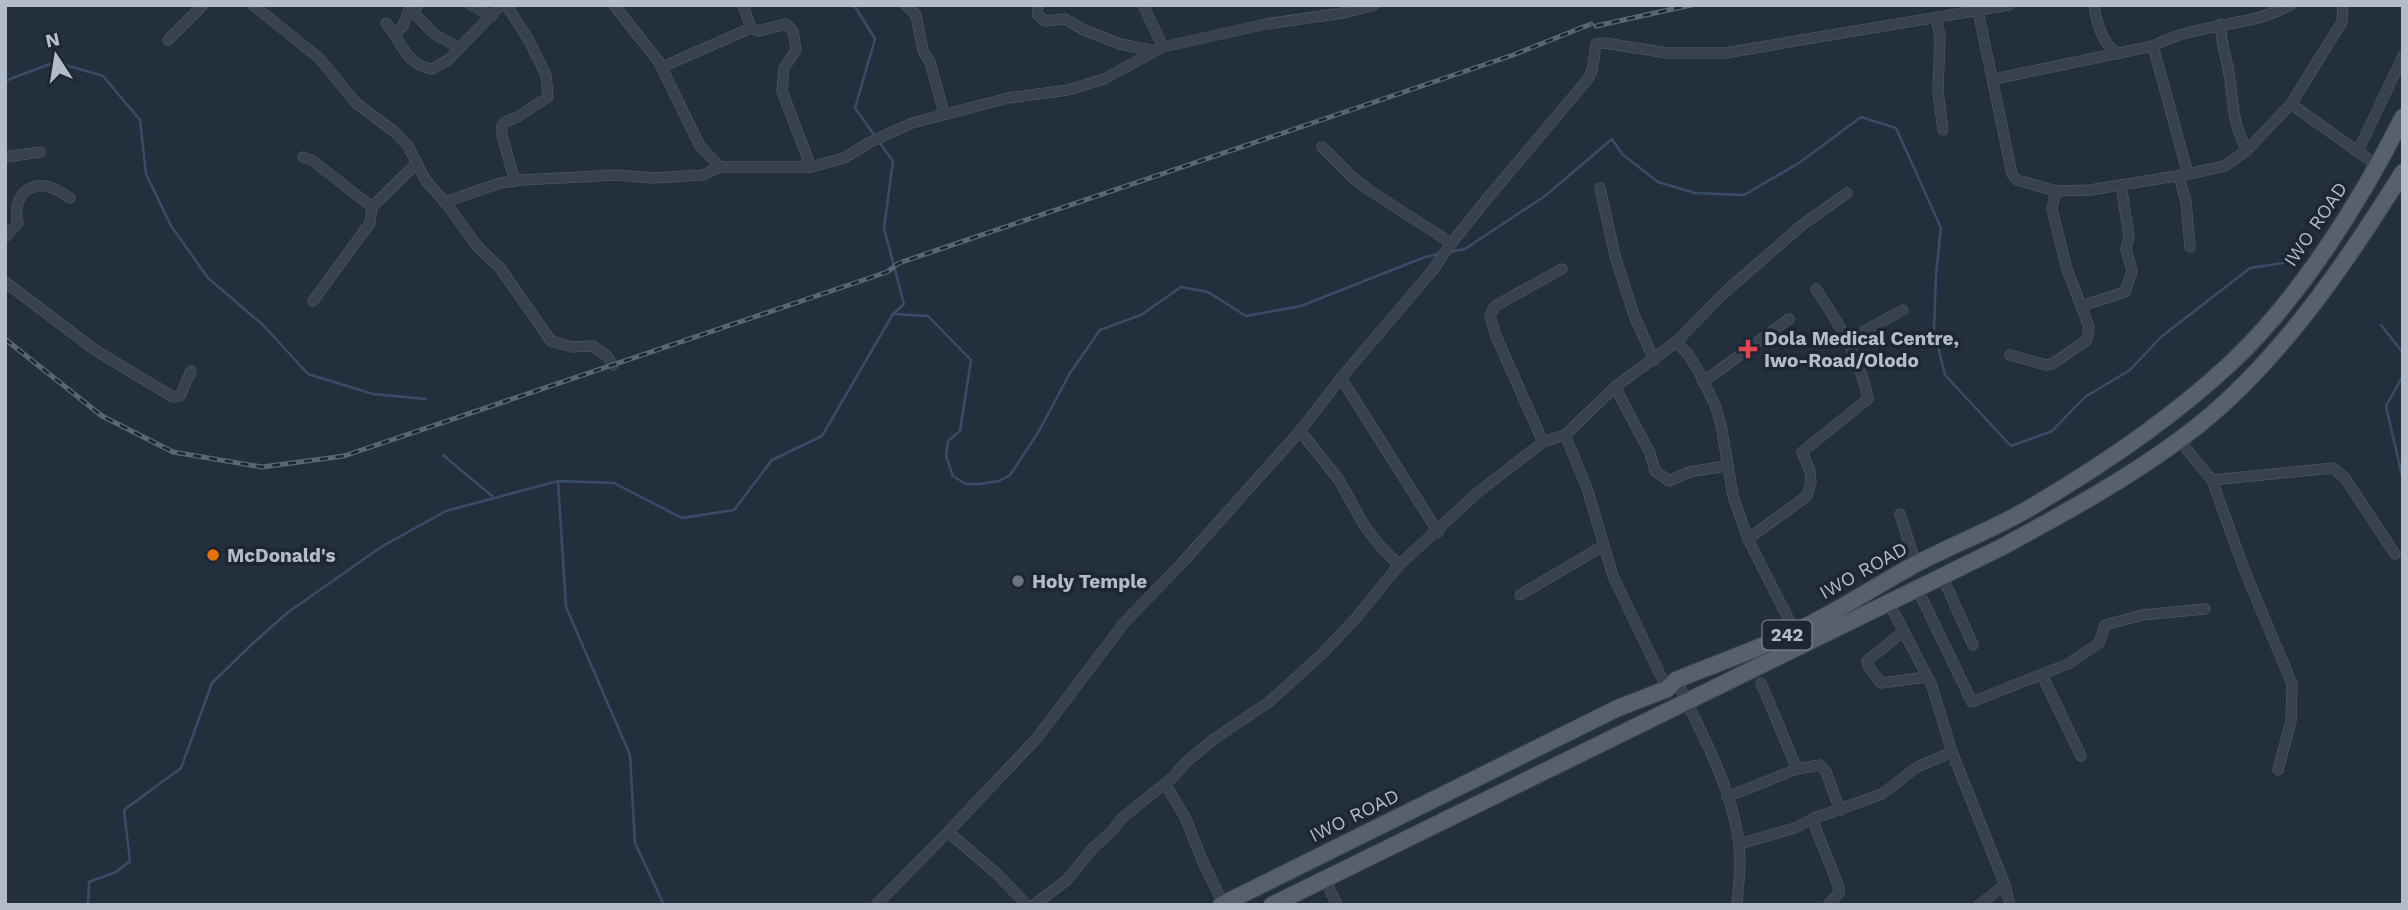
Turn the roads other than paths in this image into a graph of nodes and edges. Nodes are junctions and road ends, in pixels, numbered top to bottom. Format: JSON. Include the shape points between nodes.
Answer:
{"nodes":[{"id":1,"x":203,"y":5,"type":"edge"},
{"id":2,"x":471,"y":5,"type":"edge"},
{"id":3,"x":500,"y":5,"type":"edge"},
{"id":4,"x":506,"y":5,"type":"edge"},
{"id":5,"x":614,"y":5,"type":"edge"},
{"id":6,"x":743,"y":5,"type":"edge"},
{"id":7,"x":905,"y":5,"type":"edge"},
{"id":8,"x":1037,"y":5,"type":"edge"},
{"id":9,"x":1143,"y":5,"type":"edge"},
{"id":10,"x":1374,"y":5,"type":"edge"},
{"id":11,"x":2009,"y":5,"type":"edge"},
{"id":12,"x":2094,"y":5,"type":"edge"},
{"id":13,"x":2291,"y":5,"type":"edge"},
{"id":14,"x":2343,"y":5,"type":"edge"},
{"id":15,"x":254,"y":6,"type":"edge"},
{"id":16,"x":416,"y":8,"type":"edge"},
{"id":17,"x":1979,"y":10,"type":"junction"},
{"id":18,"x":492,"y":16,"type":"junction"},
{"id":19,"x":1936,"y":18,"type":"junction"},
{"id":20,"x":386,"y":23,"type":"dead end"},
{"id":21,"x":2221,"y":24,"type":"junction"},
{"id":22,"x":751,"y":28,"type":"junction"},
{"id":23,"x":395,"y":34,"type":"junction"},
{"id":24,"x":168,"y":40,"type":"dead end"},
{"id":25,"x":2153,"y":46,"type":"junction"},
{"id":26,"x":460,"y":48,"type":"junction"},
{"id":27,"x":1159,"y":49,"type":"junction"},
{"id":28,"x":2117,"y":54,"type":"junction"},
{"id":29,"x":2403,"y":57,"type":"edge"},
{"id":30,"x":662,"y":67,"type":"junction"},
{"id":31,"x":1994,"y":79,"type":"junction"},
{"id":32,"x":2291,"y":104,"type":"junction"},
{"id":33,"x":944,"y":113,"type":"junction"},
{"id":34,"x":2403,"y":117,"type":"edge"},
{"id":35,"x":1943,"y":130,"type":"dead end"},
{"id":36,"x":1322,"y":147,"type":"dead end"},
{"id":37,"x":2247,"y":150,"type":"junction"},
{"id":38,"x":2357,"y":151,"type":"junction"},
{"id":39,"x":40,"y":152,"type":"dead end"},
{"id":40,"x":303,"y":156,"type":"dead end"},
{"id":41,"x":5,"y":157,"type":"edge"},
{"id":42,"x":417,"y":163,"type":"junction"},
{"id":43,"x":2378,"y":166,"type":"junction"},
{"id":44,"x":720,"y":167,"type":"junction"},
{"id":45,"x":811,"y":167,"type":"junction"},
{"id":46,"x":2403,"y":172,"type":"edge"},
{"id":47,"x":2184,"y":175,"type":"junction"},
{"id":48,"x":515,"y":181,"type":"junction"},
{"id":49,"x":2122,"y":185,"type":"junction"},
{"id":50,"x":1600,"y":188,"type":"dead end"},
{"id":51,"x":2056,"y":191,"type":"junction"},
{"id":52,"x":1847,"y":193,"type":"dead end"},
{"id":53,"x":71,"y":198,"type":"dead end"},
{"id":54,"x":445,"y":202,"type":"junction"},
{"id":55,"x":372,"y":207,"type":"junction"},
{"id":56,"x":5,"y":237,"type":"edge"},
{"id":57,"x":1450,"y":244,"type":"junction"},
{"id":58,"x":2190,"y":247,"type":"dead end"},
{"id":59,"x":1562,"y":269,"type":"dead end"},
{"id":60,"x":5,"y":282,"type":"edge"},
{"id":61,"x":1816,"y":289,"type":"dead end"},
{"id":62,"x":313,"y":301,"type":"dead end"},
{"id":63,"x":2081,"y":306,"type":"junction"},
{"id":64,"x":1903,"y":310,"type":"dead end"},
{"id":65,"x":1789,"y":319,"type":"dead end"},
{"id":66,"x":1849,"y":339,"type":"junction"},
{"id":67,"x":1676,"y":342,"type":"junction"},
{"id":68,"x":2010,"y":355,"type":"dead end"},
{"id":69,"x":1654,"y":360,"type":"junction"},
{"id":70,"x":612,"y":365,"type":"dead end"},
{"id":71,"x":191,"y":372,"type":"dead end"},
{"id":72,"x":1341,"y":377,"type":"junction"},
{"id":73,"x":1703,"y":382,"type":"junction"},
{"id":74,"x":1615,"y":387,"type":"junction"},
{"id":75,"x":1300,"y":431,"type":"junction"},
{"id":76,"x":1565,"y":435,"type":"junction"},
{"id":77,"x":2178,"y":439,"type":"junction"},
{"id":78,"x":1543,"y":442,"type":"junction"},
{"id":79,"x":1726,"y":466,"type":"junction"},
{"id":80,"x":2212,"y":480,"type":"junction"},
{"id":81,"x":1900,"y":514,"type":"dead end"},
{"id":82,"x":1438,"y":532,"type":"junction"},
{"id":83,"x":1748,"y":539,"type":"junction"},
{"id":84,"x":1603,"y":546,"type":"junction"},
{"id":85,"x":2395,"y":554,"type":"dead end"},
{"id":86,"x":1916,"y":564,"type":"junction"},
{"id":87,"x":1399,"y":565,"type":"junction"},
{"id":88,"x":1942,"y":576,"type":"junction"},
{"id":89,"x":1917,"y":588,"type":"junction"},
{"id":90,"x":1520,"y":595,"type":"dead end"},
{"id":91,"x":1889,"y":603,"type":"junction"},
{"id":92,"x":2205,"y":609,"type":"dead end"},
{"id":93,"x":1904,"y":631,"type":"junction"},
{"id":94,"x":1794,"y":632,"type":"junction"},
{"id":95,"x":1973,"y":645,"type":"dead end"},
{"id":96,"x":2042,"y":675,"type":"junction"},
{"id":97,"x":1927,"y":677,"type":"junction"},
{"id":98,"x":1761,"y":683,"type":"dead end"},
{"id":99,"x":1671,"y":685,"type":"junction"},
{"id":100,"x":1686,"y":700,"type":"junction"},
{"id":101,"x":1952,"y":752,"type":"junction"},
{"id":102,"x":2081,"y":755,"type":"dead end"},
{"id":103,"x":1797,"y":769,"type":"junction"},
{"id":104,"x":2278,"y":770,"type":"dead end"},
{"id":105,"x":1165,"y":784,"type":"junction"},
{"id":106,"x":1727,"y":797,"type":"junction"},
{"id":107,"x":1840,"y":810,"type":"junction"},
{"id":108,"x":1812,"y":819,"type":"junction"},
{"id":109,"x":948,"y":832,"type":"junction"},
{"id":110,"x":1740,"y":844,"type":"junction"},
{"id":111,"x":1325,"y":878,"type":"junction"},
{"id":112,"x":2005,"y":886,"type":"junction"},
{"id":113,"x":1222,"y":904,"type":"edge"},
{"id":114,"x":876,"y":905,"type":"edge"},
{"id":115,"x":1027,"y":905,"type":"edge"},
{"id":116,"x":1034,"y":905,"type":"edge"},
{"id":117,"x":1272,"y":905,"type":"edge"},
{"id":118,"x":1338,"y":905,"type":"edge"},
{"id":119,"x":1737,"y":905,"type":"edge"},
{"id":120,"x":1828,"y":905,"type":"edge"},
{"id":121,"x":1979,"y":905,"type":"edge"},
{"id":122,"x":2010,"y":905,"type":"edge"}],
"edges":[{"from":1,"to":24,"type":"street"},
{"from":2,"to":18,"type":"street"},
{"from":3,"to":18,"type":"street"},
{"from":4,"to":48,"type":"street","via":[[548,82],[548,97],[502,126]]},
{"from":5,"to":30,"type":"street"},
{"from":6,"to":22,"type":"street"},
{"from":7,"to":33,"type":"street","via":[[916,15]]},
{"from":8,"to":27,"type":"street","via":[[1045,22],[1065,19],[1119,44]]},
{"from":9,"to":27,"type":"street"},
{"from":10,"to":27,"type":"street"},
{"from":11,"to":17,"type":"street"},
{"from":12,"to":28,"type":"street","via":[[2109,48]]},
{"from":13,"to":21,"type":"street"},
{"from":14,"to":32,"type":"street","via":[[2342,22]]},
{"from":15,"to":42,"type":"street","via":[[319,58],[356,103],[396,132]]},
{"from":16,"to":23,"type":"street","via":[[408,12]]},
{"from":16,"to":26,"type":"street","via":[[434,34]]},
{"from":17,"to":19,"type":"street"},
{"from":17,"to":31,"type":"street"},
{"from":18,"to":26,"type":"street"},
{"from":19,"to":35,"type":"street"},
{"from":19,"to":57,"type":"street","via":[[1725,53],[1667,53],[1596,44],[1588,79]]},
{"from":20,"to":23,"type":"street"},
{"from":21,"to":25,"type":"street","via":[[2171,36]]},
{"from":21,"to":37,"type":"street","via":[[2237,133]]},
{"from":22,"to":30,"type":"street"},
{"from":22,"to":45,"type":"street","via":[[758,31],[786,24],[793,31],[796,50],[784,68],[782,91]]},
{"from":23,"to":26,"type":"street","via":[[413,62],[424,68],[440,66]]},
{"from":25,"to":28,"type":"street"},
{"from":25,"to":47,"type":"street"},
{"from":27,"to":33,"type":"street","via":[[1104,79],[1068,90]]},
{"from":28,"to":31,"type":"street"},
{"from":29,"to":38,"type":"street"},
{"from":30,"to":44,"type":"street","via":[[700,146]]},
{"from":31,"to":51,"type":"street","via":[[2012,174],[2017,180]]},
{"from":32,"to":37,"type":"street"},
{"from":32,"to":38,"type":"street"},
{"from":33,"to":45,"type":"street","via":[[912,122],[844,158]]},
{"from":34,"to":43,"type":"main road","name":"IWO ROAD","number":"242"},
{"from":36,"to":57,"type":"street","via":[[1353,178]]},
{"from":37,"to":47,"type":"street","via":[[2225,166]]},
{"from":38,"to":43,"type":"street"},
{"from":39,"to":41,"type":"street"},
{"from":40,"to":55,"type":"street"},
{"from":42,"to":54,"type":"street"},
{"from":42,"to":55,"type":"street"},
{"from":43,"to":86,"type":"main road","name":"IWO ROAD","number":"242","via":[[2300,283],[2236,358],[2198,393],[2028,509]]},
{"from":44,"to":45,"type":"street"},
{"from":44,"to":48,"type":"street","via":[[702,175]]},
{"from":46,"to":77,"type":"main road","name":"IWO ROAD","via":[[2308,312],[2262,366]]},
{"from":47,"to":49,"type":"street"},
{"from":47,"to":58,"type":"street"},
{"from":48,"to":54,"type":"street"},
{"from":49,"to":51,"type":"street"},
{"from":49,"to":63,"type":"street","via":[[2132,271],[2125,292]]},
{"from":50,"to":69,"type":"street","via":[[1615,256]]},
{"from":51,"to":63,"type":"street","via":[[2052,209]]},
{"from":52,"to":67,"type":"street","via":[[1724,293]]},
{"from":53,"to":56,"type":"street","via":[[47,186],[27,191],[15,212],[18,223]]},
{"from":54,"to":70,"type":"street","via":[[500,268],[551,341],[593,346]]},
{"from":55,"to":62,"type":"street","via":[[370,223]]},
{"from":57,"to":72,"type":"street"},
{"from":59,"to":78,"type":"street","via":[[1495,306],[1490,316]]},
{"from":60,"to":71,"type":"street","via":[[95,350],[173,397],[180,396]]},
{"from":61,"to":66,"type":"street"},
{"from":63,"to":68,"type":"street","via":[[2087,340],[2070,353],[2046,365]]},
{"from":64,"to":66,"type":"street"},
{"from":65,"to":73,"type":"street"},
{"from":66,"to":83,"type":"street","via":[[1868,399],[1802,452],[1810,471],[1807,496]]},
{"from":67,"to":69,"type":"street"},
{"from":67,"to":73,"type":"street"},
{"from":69,"to":74,"type":"street"},
{"from":72,"to":75,"type":"street"},
{"from":72,"to":82,"type":"street"},
{"from":73,"to":79,"type":"street","via":[[1721,425]]},
{"from":74,"to":76,"type":"street"},
{"from":74,"to":79,"type":"street","via":[[1655,471],[1669,481],[1689,472]]},
{"from":75,"to":87,"type":"street","via":[[1339,480],[1380,547]]},
{"from":75,"to":109,"type":"street","via":[[1124,623],[1037,738]]},
{"from":76,"to":78,"type":"street"},
{"from":76,"to":84,"type":"street","via":[[1587,488]]},
{"from":77,"to":80,"type":"street"},
{"from":77,"to":88,"type":"main road","name":"IWO ROAD","via":[[2080,504]]},
{"from":78,"to":82,"type":"street","via":[[1476,493]]},
{"from":79,"to":83,"type":"street"},
{"from":80,"to":85,"type":"street","via":[[2333,468],[2345,478]]},
{"from":80,"to":104,"type":"street","via":[[2292,684],[2291,721]]},
{"from":81,"to":86,"type":"street"},
{"from":82,"to":87,"type":"street"},
{"from":83,"to":94,"type":"street"},
{"from":84,"to":90,"type":"street"},
{"from":84,"to":99,"type":"street","via":[[1617,587]]},
{"from":86,"to":94,"type":"main road","name":"IWO ROAD","number":"242"},
{"from":87,"to":105,"type":"street","via":[[1321,655],[1269,702],[1186,762]]},
{"from":88,"to":89,"type":"main road","name":"IWO ROAD"},
{"from":88,"to":95,"type":"street"},
{"from":89,"to":91,"type":"main road","name":"IWO ROAD"},
{"from":89,"to":96,"type":"street","via":[[1972,702]]},
{"from":91,"to":93,"type":"street"},
{"from":91,"to":100,"type":"main road","name":"IWO ROAD"},
{"from":92,"to":96,"type":"street","via":[[2142,615],[2105,625],[2099,643],[2089,652]]},
{"from":93,"to":97,"type":"street"},
{"from":93,"to":97,"type":"street","via":[[1867,661],[1868,666],[1881,683]]},
{"from":94,"to":99,"type":"main road","name":"IWO ROAD","number":"242"},
{"from":96,"to":102,"type":"street"},
{"from":97,"to":101,"type":"street"},
{"from":98,"to":103,"type":"street"},
{"from":99,"to":100,"type":"street"},
{"from":99,"to":113,"type":"main road","name":"IWO ROAD","number":"242"},
{"from":100,"to":106,"type":"street","via":[[1709,745]]},
{"from":100,"to":111,"type":"main road","name":"IWO ROAD"},
{"from":101,"to":107,"type":"street","via":[[1917,767],[1882,794]]},
{"from":101,"to":112,"type":"street"},
{"from":103,"to":106,"type":"street"},
{"from":103,"to":107,"type":"street","via":[[1823,767]]},
{"from":105,"to":113,"type":"street","via":[[1185,817]]},
{"from":105,"to":116,"type":"street","via":[[1122,818],[1067,880]]},
{"from":106,"to":110,"type":"street"},
{"from":107,"to":108,"type":"street"},
{"from":108,"to":110,"type":"street"},
{"from":108,"to":120,"type":"street","via":[[1839,887]]},
{"from":109,"to":114,"type":"street"},
{"from":109,"to":115,"type":"street"},
{"from":110,"to":119,"type":"street"},
{"from":111,"to":117,"type":"main road","name":"IWO ROAD"},
{"from":111,"to":118,"type":"street"},
{"from":112,"to":121,"type":"street"},
{"from":112,"to":122,"type":"street"}]}
